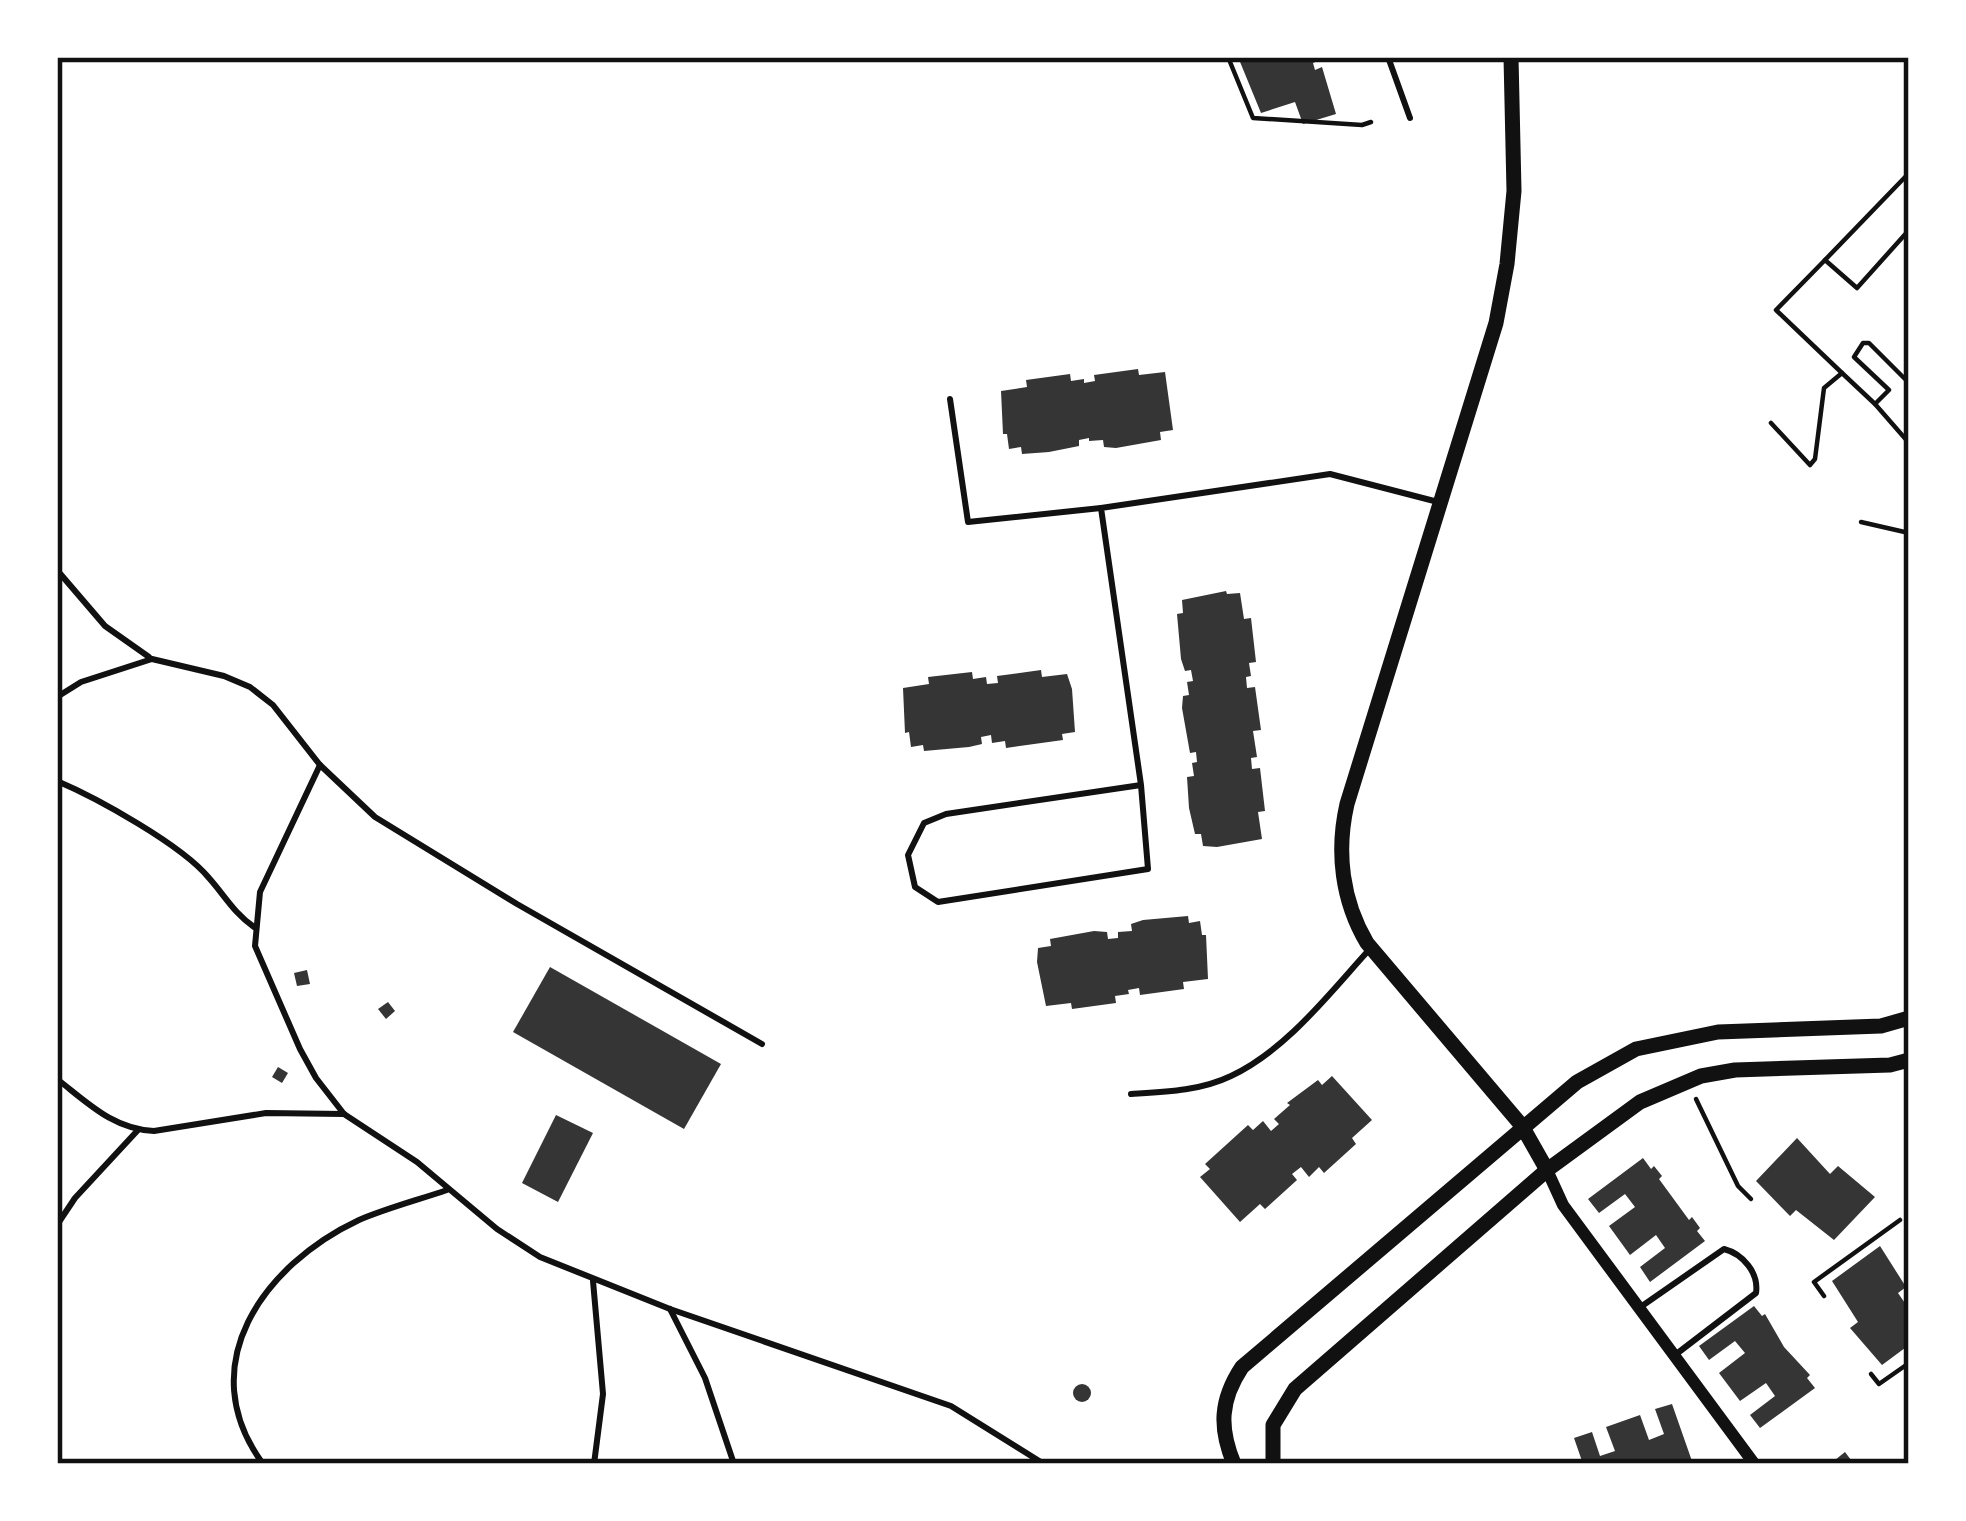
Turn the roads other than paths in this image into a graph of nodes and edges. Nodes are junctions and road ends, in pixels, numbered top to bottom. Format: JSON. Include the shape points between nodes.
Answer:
{"nodes":[{"id":1,"x":1388,"y":57,"type":"edge"},
{"id":2,"x":1511,"y":57,"type":"edge"},
{"id":3,"x":1410,"y":118,"type":"dead end"},
{"id":4,"x":950,"y":399,"type":"dead end"},
{"id":5,"x":1442,"y":503,"type":"junction"},
{"id":6,"x":1101,"y":508,"type":"junction"},
{"id":7,"x":57,"y":570,"type":"edge"},
{"id":8,"x":152,"y":659,"type":"junction"},
{"id":9,"x":57,"y":697,"type":"edge"},
{"id":10,"x":320,"y":765,"type":"junction"},
{"id":11,"x":57,"y":781,"type":"edge"},
{"id":12,"x":1141,"y":785,"type":"junction"},
{"id":13,"x":255,"y":928,"type":"junction"},
{"id":14,"x":1370,"y":948,"type":"junction"},
{"id":15,"x":1909,"y":1018,"type":"edge"},
{"id":16,"x":762,"y":1044,"type":"dead end"},
{"id":17,"x":1909,"y":1060,"type":"edge"},
{"id":18,"x":57,"y":1079,"type":"edge"},
{"id":19,"x":1131,"y":1094,"type":"dead end"},
{"id":20,"x":344,"y":1114,"type":"junction"},
{"id":21,"x":1522,"y":1126,"type":"junction"},
{"id":22,"x":138,"y":1130,"type":"junction"},
{"id":23,"x":1547,"y":1170,"type":"junction"},
{"id":24,"x":448,"y":1190,"type":"junction"},
{"id":25,"x":57,"y":1225,"type":"edge"},
{"id":26,"x":592,"y":1281,"type":"junction"},
{"id":27,"x":1639,"y":1308,"type":"junction"},
{"id":28,"x":670,"y":1310,"type":"junction"},
{"id":29,"x":1674,"y":1355,"type":"junction"},
{"id":30,"x":1752,"y":1463,"type":"edge"},
{"id":31,"x":262,"y":1464,"type":"edge"},
{"id":32,"x":594,"y":1464,"type":"edge"},
{"id":33,"x":734,"y":1464,"type":"edge"},
{"id":34,"x":1044,"y":1464,"type":"edge"},
{"id":35,"x":1234,"y":1464,"type":"edge"},
{"id":36,"x":1273,"y":1464,"type":"edge"}],
"edges":[{"from":1,"to":3,"type":"lane"},
{"from":2,"to":5,"type":"street","via":[[1515,169],[1505,279]]},
{"from":4,"to":6,"type":"lane","via":[[968,522]]},
{"from":5,"to":6,"type":"lane","via":[[1330,474]]},
{"from":5,"to":14,"type":"street","via":[[1344,818],[1346,889]]},
{"from":6,"to":12,"type":"lane"},
{"from":7,"to":8,"type":"lane","via":[[104,626]]},
{"from":8,"to":9,"type":"lane"},
{"from":8,"to":10,"type":"lane","via":[[250,687]]},
{"from":10,"to":13,"type":"lane","via":[[260,892]]},
{"from":10,"to":16,"type":"lane","via":[[375,817]]},
{"from":11,"to":13,"type":"lane","via":[[192,863]]},
{"from":12,"to":12,"type":"lane","via":[[1148,869],[938,902],[915,887],[908,855],[924,824],[946,814]]},
{"from":13,"to":20,"type":"lane","via":[[259,960],[300,1048]]},
{"from":14,"to":19,"type":"lane","via":[[1268,1054],[1198,1087]]},
{"from":14,"to":21,"type":"street"},
{"from":15,"to":21,"type":"street","via":[[1636,1048]]},
{"from":17,"to":23,"type":"street","via":[[1701,1076],[1640,1102]]},
{"from":18,"to":22,"type":"lane","via":[[114,1123]]},
{"from":20,"to":22,"type":"lane","via":[[266,1113]]},
{"from":20,"to":24,"type":"lane"},
{"from":21,"to":23,"type":"street"},
{"from":21,"to":35,"type":"street","via":[[1242,1367],[1222,1409]]},
{"from":22,"to":25,"type":"lane"},
{"from":23,"to":27,"type":"street","via":[[1563,1205]]},
{"from":23,"to":36,"type":"street","via":[[1295,1389],[1273,1425]]},
{"from":24,"to":26,"type":"lane","via":[[540,1257]]},
{"from":24,"to":31,"type":"lane","via":[[359,1221],[316,1246],[259,1303],[238,1340],[232,1372],[245,1440]]},
{"from":26,"to":28,"type":"lane"},
{"from":26,"to":32,"type":"lane","via":[[603,1394]]},
{"from":27,"to":29,"type":"street"},
{"from":27,"to":29,"type":"lane","via":[[1718,1252],[1738,1252],[1758,1283],[1750,1299]]},
{"from":28,"to":33,"type":"lane","via":[[705,1378]]},
{"from":28,"to":34,"type":"lane","via":[[951,1406]]},
{"from":29,"to":30,"type":"street"}]}
